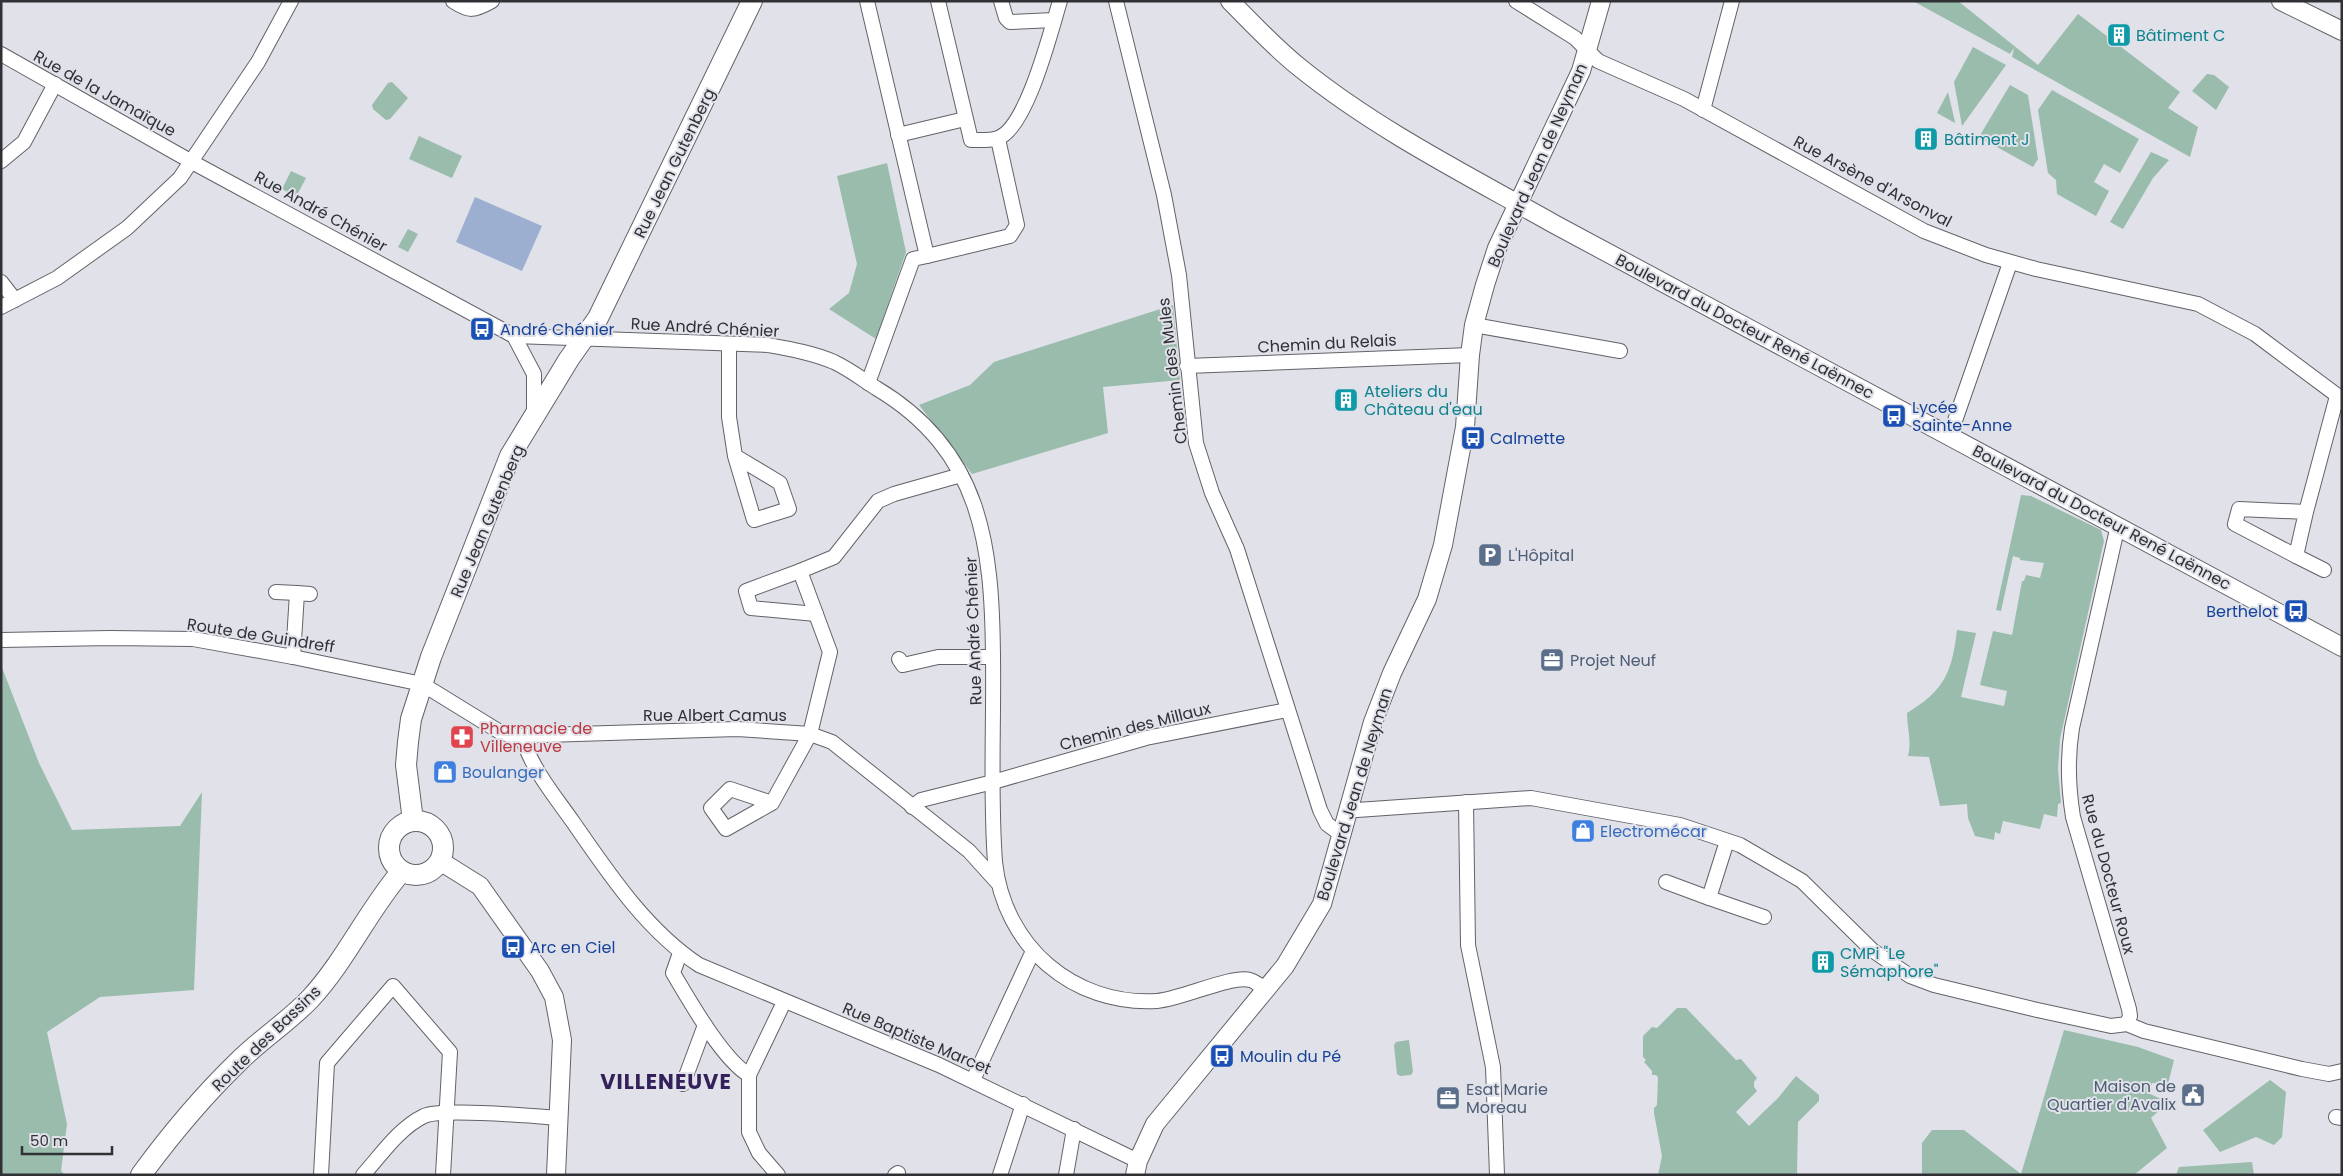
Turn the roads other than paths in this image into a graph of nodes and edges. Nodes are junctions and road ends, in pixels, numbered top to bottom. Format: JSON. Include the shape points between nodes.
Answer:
{"nodes":[{"id":1,"x":291,"y":1,"type":"edge"},
{"id":2,"x":453,"y":1,"type":"edge"},
{"id":3,"x":492,"y":1,"type":"edge"},
{"id":4,"x":752,"y":1,"type":"edge"},
{"id":5,"x":867,"y":1,"type":"edge"},
{"id":6,"x":938,"y":1,"type":"edge"},
{"id":7,"x":1001,"y":1,"type":"edge"},
{"id":8,"x":1060,"y":1,"type":"edge"},
{"id":9,"x":1116,"y":1,"type":"edge"},
{"id":10,"x":1230,"y":1,"type":"edge"},
{"id":11,"x":1516,"y":1,"type":"edge"},
{"id":12,"x":1601,"y":1,"type":"edge"},
{"id":13,"x":1732,"y":1,"type":"edge"},
{"id":14,"x":2282,"y":1,"type":"edge"},
{"id":15,"x":1054,"y":20,"type":"junction"},
{"id":16,"x":2342,"y":31,"type":"edge"},
{"id":17,"x":1588,"y":50,"type":"junction"},
{"id":18,"x":1,"y":54,"type":"edge"},
{"id":19,"x":55,"y":84,"type":"junction"},
{"id":20,"x":1703,"y":110,"type":"junction"},
{"id":21,"x":965,"y":119,"type":"junction"},
{"id":22,"x":898,"y":135,"type":"junction"},
{"id":23,"x":998,"y":138,"type":"junction"},
{"id":24,"x":1,"y":161,"type":"edge"},
{"id":25,"x":192,"y":162,"type":"junction"},
{"id":26,"x":1518,"y":204,"type":"junction"},
{"id":27,"x":928,"y":256,"type":"junction"},
{"id":28,"x":2010,"y":262,"type":"junction"},
{"id":29,"x":1,"y":282,"type":"edge"},
{"id":30,"x":15,"y":300,"type":"junction"},
{"id":31,"x":1,"y":307,"type":"edge"},
{"id":32,"x":1474,"y":325,"type":"junction"},
{"id":33,"x":514,"y":336,"type":"junction"},
{"id":34,"x":584,"y":339,"type":"junction"},
{"id":35,"x":729,"y":344,"type":"junction"},
{"id":36,"x":1620,"y":351,"type":"dead end"},
{"id":37,"x":1470,"y":355,"type":"junction"},
{"id":38,"x":1187,"y":366,"type":"junction"},
{"id":39,"x":868,"y":383,"type":"junction"},
{"id":40,"x":2339,"y":398,"type":"edge"},
{"id":41,"x":533,"y":418,"type":"junction"},
{"id":42,"x":1950,"y":435,"type":"junction"},
{"id":43,"x":735,"y":456,"type":"junction"},
{"id":44,"x":961,"y":475,"type":"junction"},
{"id":45,"x":2306,"y":512,"type":"junction"},
{"id":46,"x":2118,"y":525,"type":"junction"},
{"id":47,"x":2296,"y":556,"type":"junction"},
{"id":48,"x":2324,"y":570,"type":"dead end"},
{"id":49,"x":800,"y":571,"type":"junction"},
{"id":50,"x":276,"y":592,"type":"dead end"},
{"id":51,"x":816,"y":614,"type":"junction"},
{"id":52,"x":1,"y":640,"type":"edge"},
{"id":53,"x":2340,"y":641,"type":"edge"},
{"id":54,"x":294,"y":657,"type":"junction"},
{"id":55,"x":993,"y":658,"type":"junction"},
{"id":56,"x":899,"y":659,"type":"dead end"},
{"id":57,"x":422,"y":684,"type":"junction"},
{"id":58,"x":1287,"y":710,"type":"junction"},
{"id":59,"x":810,"y":734,"type":"junction"},
{"id":60,"x":522,"y":737,"type":"junction"},
{"id":61,"x":993,"y":782,"type":"junction"},
{"id":62,"x":1466,"y":802,"type":"junction"},
{"id":63,"x":772,"y":803,"type":"dead end"},
{"id":64,"x":912,"y":807,"type":"junction"},
{"id":65,"x":1349,"y":808,"type":"junction"},
{"id":66,"x":414,"y":821,"type":"junction"},
{"id":67,"x":1342,"y":834,"type":"junction"},
{"id":68,"x":1727,"y":841,"type":"junction"},
{"id":69,"x":994,"y":847,"type":"junction"},
{"id":70,"x":969,"y":851,"type":"junction"},
{"id":71,"x":440,"y":861,"type":"junction"},
{"id":72,"x":401,"y":872,"type":"junction"},
{"id":73,"x":997,"y":882,"type":"junction"},
{"id":74,"x":1666,"y":882,"type":"dead end"},
{"id":75,"x":1709,"y":898,"type":"junction"},
{"id":76,"x":1764,"y":917,"type":"dead end"},
{"id":77,"x":1033,"y":951,"type":"junction"},
{"id":78,"x":680,"y":952,"type":"junction"},
{"id":79,"x":1266,"y":990,"type":"junction"},
{"id":80,"x":784,"y":1002,"type":"junction"},
{"id":81,"x":2127,"y":1024,"type":"junction"},
{"id":82,"x":705,"y":1025,"type":"junction"},
{"id":83,"x":2341,"y":1073,"type":"edge"},
{"id":84,"x":749,"y":1074,"type":"junction"},
{"id":85,"x":973,"y":1080,"type":"junction"},
{"id":86,"x":683,"y":1084,"type":"dead end"},
{"id":87,"x":1023,"y":1104,"type":"junction"},
{"id":88,"x":447,"y":1113,"type":"junction"},
{"id":89,"x":559,"y":1118,"type":"junction"},
{"id":90,"x":1074,"y":1129,"type":"junction"},
{"id":91,"x":1136,"y":1168,"type":"edge"},
{"id":92,"x":142,"y":1175,"type":"edge"},
{"id":93,"x":321,"y":1175,"type":"edge"},
{"id":94,"x":363,"y":1175,"type":"edge"},
{"id":95,"x":443,"y":1175,"type":"edge"},
{"id":96,"x":556,"y":1175,"type":"edge"},
{"id":97,"x":778,"y":1175,"type":"edge"},
{"id":98,"x":1000,"y":1175,"type":"edge"},
{"id":99,"x":1066,"y":1175,"type":"edge"},
{"id":100,"x":1497,"y":1175,"type":"edge"}],
"edges":[{"from":1,"to":25,"type":"street","via":[[258,62]]},
{"from":2,"to":3,"type":"street","via":[[467,10]]},
{"from":4,"to":34,"type":"main road","name":"Rue Jean Gutenberg","via":[[599,315]]},
{"from":5,"to":22,"type":"street"},
{"from":6,"to":21,"type":"street"},
{"from":7,"to":15,"type":"street","via":[[1010,22]]},
{"from":8,"to":15,"type":"street"},
{"from":9,"to":38,"type":"street","name":"Chemin des Mules","via":[[1164,195],[1179,275]]},
{"from":10,"to":26,"type":"street","name":"Boulevard du Docteur René Laënnec","via":[[1298,66],[1366,116]]},
{"from":11,"to":17,"type":"street","name":"Rue Arsène d'Arsonval","via":[[1576,38]]},
{"from":12,"to":17,"type":"street","name":"Boulevard Jean de Neyman"},
{"from":13,"to":20,"type":"street"},
{"from":14,"to":16,"type":"street"},
{"from":15,"to":23,"type":"street","via":[[1030,96],[1009,131]]},
{"from":17,"to":20,"type":"street","name":"Rue Arsène d'Arsonval","via":[[1598,61]]},
{"from":17,"to":26,"type":"street","name":"Boulevard Jean de Neyman"},
{"from":18,"to":19,"type":"street","name":"Rue de la Jamaïque"},
{"from":19,"to":24,"type":"street","via":[[24,142]]},
{"from":19,"to":25,"type":"street","name":"Rue de la Jamaïque"},
{"from":20,"to":28,"type":"street","name":"Rue Arsène d'Arsonval","via":[[1924,230]]},
{"from":21,"to":22,"type":"street"},
{"from":21,"to":23,"type":"street","via":[[971,140]]},
{"from":22,"to":27,"type":"street"},
{"from":23,"to":27,"type":"street","via":[[1017,225],[1010,236]]},
{"from":25,"to":30,"type":"street","via":[[180,178],[127,228],[57,278]]},
{"from":25,"to":33,"type":"street","name":"Rue André Chénier"},
{"from":26,"to":32,"type":"street","name":"Boulevard Jean de Neyman","via":[[1497,248]]},
{"from":26,"to":42,"type":"street","name":"Boulevard du Docteur René Laënnec"},
{"from":27,"to":39,"type":"street","via":[[913,259]]},
{"from":28,"to":40,"type":"street","name":"Rue Arsène d'Arsonval","via":[[2198,304],[2255,334]]},
{"from":28,"to":42,"type":"street"},
{"from":29,"to":30,"type":"street"},
{"from":30,"to":31,"type":"street"},
{"from":32,"to":36,"type":"street"},
{"from":32,"to":37,"type":"street","name":"Boulevard Jean de Neyman"},
{"from":33,"to":34,"type":"street","name":"Rue André Chénier"},
{"from":33,"to":41,"type":"street","via":[[534,374]]},
{"from":34,"to":35,"type":"street","name":"Rue André Chénier"},
{"from":34,"to":41,"type":"main road","name":"Rue Jean Gutenberg"},
{"from":35,"to":39,"type":"street","name":"Rue André Chénier","via":[[768,345],[803,352],[834,363]]},
{"from":35,"to":43,"type":"street","via":[[730,417]]},
{"from":37,"to":38,"type":"street","name":"Chemin du Relais"},
{"from":37,"to":65,"type":"street","name":"Boulevard Jean de Neyman","via":[[1465,427],[1443,545],[1427,599],[1373,722]]},
{"from":38,"to":58,"type":"street","name":"Chemin des Mules","via":[[1196,442],[1212,493],[1237,549]]},
{"from":39,"to":44,"type":"street","name":"Rue André Chénier","via":[[900,402],[924,423]]},
{"from":40,"to":45,"type":"street"},
{"from":41,"to":57,"type":"main road","name":"Rue Jean Gutenberg","via":[[510,456]]},
{"from":42,"to":46,"type":"street","name":"Boulevard du Docteur René Laënnec"},
{"from":43,"to":43,"type":"street","via":[[754,520],[789,509],[780,483]]},
{"from":44,"to":49,"type":"street","via":[[878,501],[834,556]]},
{"from":44,"to":55,"type":"street","name":"Rue André Chénier","via":[[985,539],[992,598]]},
{"from":45,"to":47,"type":"street"},
{"from":45,"to":47,"type":"street","via":[[2239,509],[2235,524]]},
{"from":46,"to":53,"type":"street","name":"Boulevard du Docteur René Laënnec"},
{"from":46,"to":81,"type":"street","name":"Rue du Docteur Roux","via":[[2072,728],[2068,786],[2073,816],[2129,1009]]},
{"from":47,"to":48,"type":"street"},
{"from":49,"to":51,"type":"street"},
{"from":49,"to":51,"type":"street","via":[[746,591],[751,608]]},
{"from":50,"to":54,"type":"street","via":[[304,594]]},
{"from":51,"to":59,"type":"street","via":[[830,652]]},
{"from":52,"to":54,"type":"street","name":"Route de Guindreff","via":[[193,639]]},
{"from":54,"to":57,"type":"street","name":"Route de Guindreff"},
{"from":55,"to":56,"type":"street","via":[[938,657],[904,665]]},
{"from":55,"to":61,"type":"street","name":"Rue André Chénier"},
{"from":57,"to":60,"type":"street","via":[[500,732]]},
{"from":57,"to":66,"type":"main road","name":"Rue Jean Gutenberg","via":[[411,718],[406,765]]},
{"from":58,"to":61,"type":"street","name":"Chemin des Millaux","via":[[1146,738]]},
{"from":58,"to":67,"type":"street","name":"Chemin des Mules","via":[[1320,810],[1327,824]]},
{"from":59,"to":60,"type":"street","name":"Rue Albert Camus","via":[[705,729]]},
{"from":59,"to":63,"type":"street"},
{"from":59,"to":64,"type":"street","name":"Rue Albert Camus","via":[[832,742]]},
{"from":60,"to":78,"type":"street","name":"Rue Baptiste Marcet","via":[[543,780],[589,845],[643,916]]},
{"from":61,"to":64,"type":"street","via":[[921,800]]},
{"from":61,"to":69,"type":"street","name":"Rue Albert Camus"},
{"from":62,"to":65,"type":"street"},
{"from":62,"to":68,"type":"street","via":[[1531,798],[1680,825]]},
{"from":62,"to":100,"type":"street","via":[[1468,946],[1493,1068]]},
{"from":64,"to":70,"type":"street","name":"Rue Albert Camus"},
{"from":65,"to":67,"type":"street","name":"Boulevard Jean de Neyman"},
{"from":66,"to":71,"type":"main road","via":[[424,822],[439,832],[444,850]]},
{"from":66,"to":72,"type":"main road","via":[[399,826],[389,841],[390,858]]},
{"from":67,"to":79,"type":"street","name":"Boulevard Jean de Neyman","via":[[1322,904],[1295,953]]},
{"from":68,"to":75,"type":"street"},
{"from":68,"to":81,"type":"street","via":[[1740,845],[1802,881],[1872,950],[1910,976],[2033,1009],[2112,1026]]},
{"from":69,"to":70,"type":"street","via":[[988,851]]},
{"from":69,"to":73,"type":"street","name":"Rue Albert Camus"},
{"from":70,"to":73,"type":"street","name":"Rue Albert Camus"},
{"from":71,"to":72,"type":"main road","via":[[429,873],[420,876]]},
{"from":71,"to":89,"type":"street","via":[[480,886],[540,971],[554,997],[562,1040]]},
{"from":72,"to":92,"type":"main road","name":"Route des Bassins","via":[[384,892],[341,961],[310,999],[214,1086],[170,1136]]},
{"from":73,"to":77,"type":"street","name":"Rue Albert Camus","via":[[1006,908]]},
{"from":74,"to":75,"type":"street"},
{"from":75,"to":76,"type":"street"},
{"from":77,"to":79,"type":"street","name":"Rue Albert Camus","via":[[1077,987],[1102,996],[1158,1001],[1234,980],[1250,980]]},
{"from":77,"to":85,"type":"street"},
{"from":78,"to":80,"type":"street","name":"Rue Baptiste Marcet","via":[[698,965]]},
{"from":78,"to":82,"type":"street","via":[[673,973]]},
{"from":79,"to":91,"type":"street","name":"Boulevard Jean de Neyman","via":[[1155,1124]]},
{"from":80,"to":84,"type":"street"},
{"from":80,"to":85,"type":"street","name":"Rue Baptiste Marcet"},
{"from":81,"to":83,"type":"street","via":[[2144,1031],[2302,1069]]},
{"from":82,"to":84,"type":"street","via":[[739,1069]]},
{"from":82,"to":86,"type":"street"},
{"from":84,"to":97,"type":"street","via":[[749,1132],[759,1153]]},
{"from":85,"to":87,"type":"street","name":"Rue Baptiste Marcet"},
{"from":87,"to":90,"type":"street","name":"Rue Baptiste Marcet"},
{"from":87,"to":98,"type":"street"},
{"from":88,"to":89,"type":"street"},
{"from":88,"to":93,"type":"street","via":[[450,1052],[393,986],[327,1063]]},
{"from":88,"to":94,"type":"street","via":[[425,1116],[405,1128]]},
{"from":88,"to":95,"type":"street"},
{"from":89,"to":96,"type":"street"},
{"from":90,"to":91,"type":"street","name":"Rue Baptiste Marcet"},
{"from":90,"to":99,"type":"street"}]}
